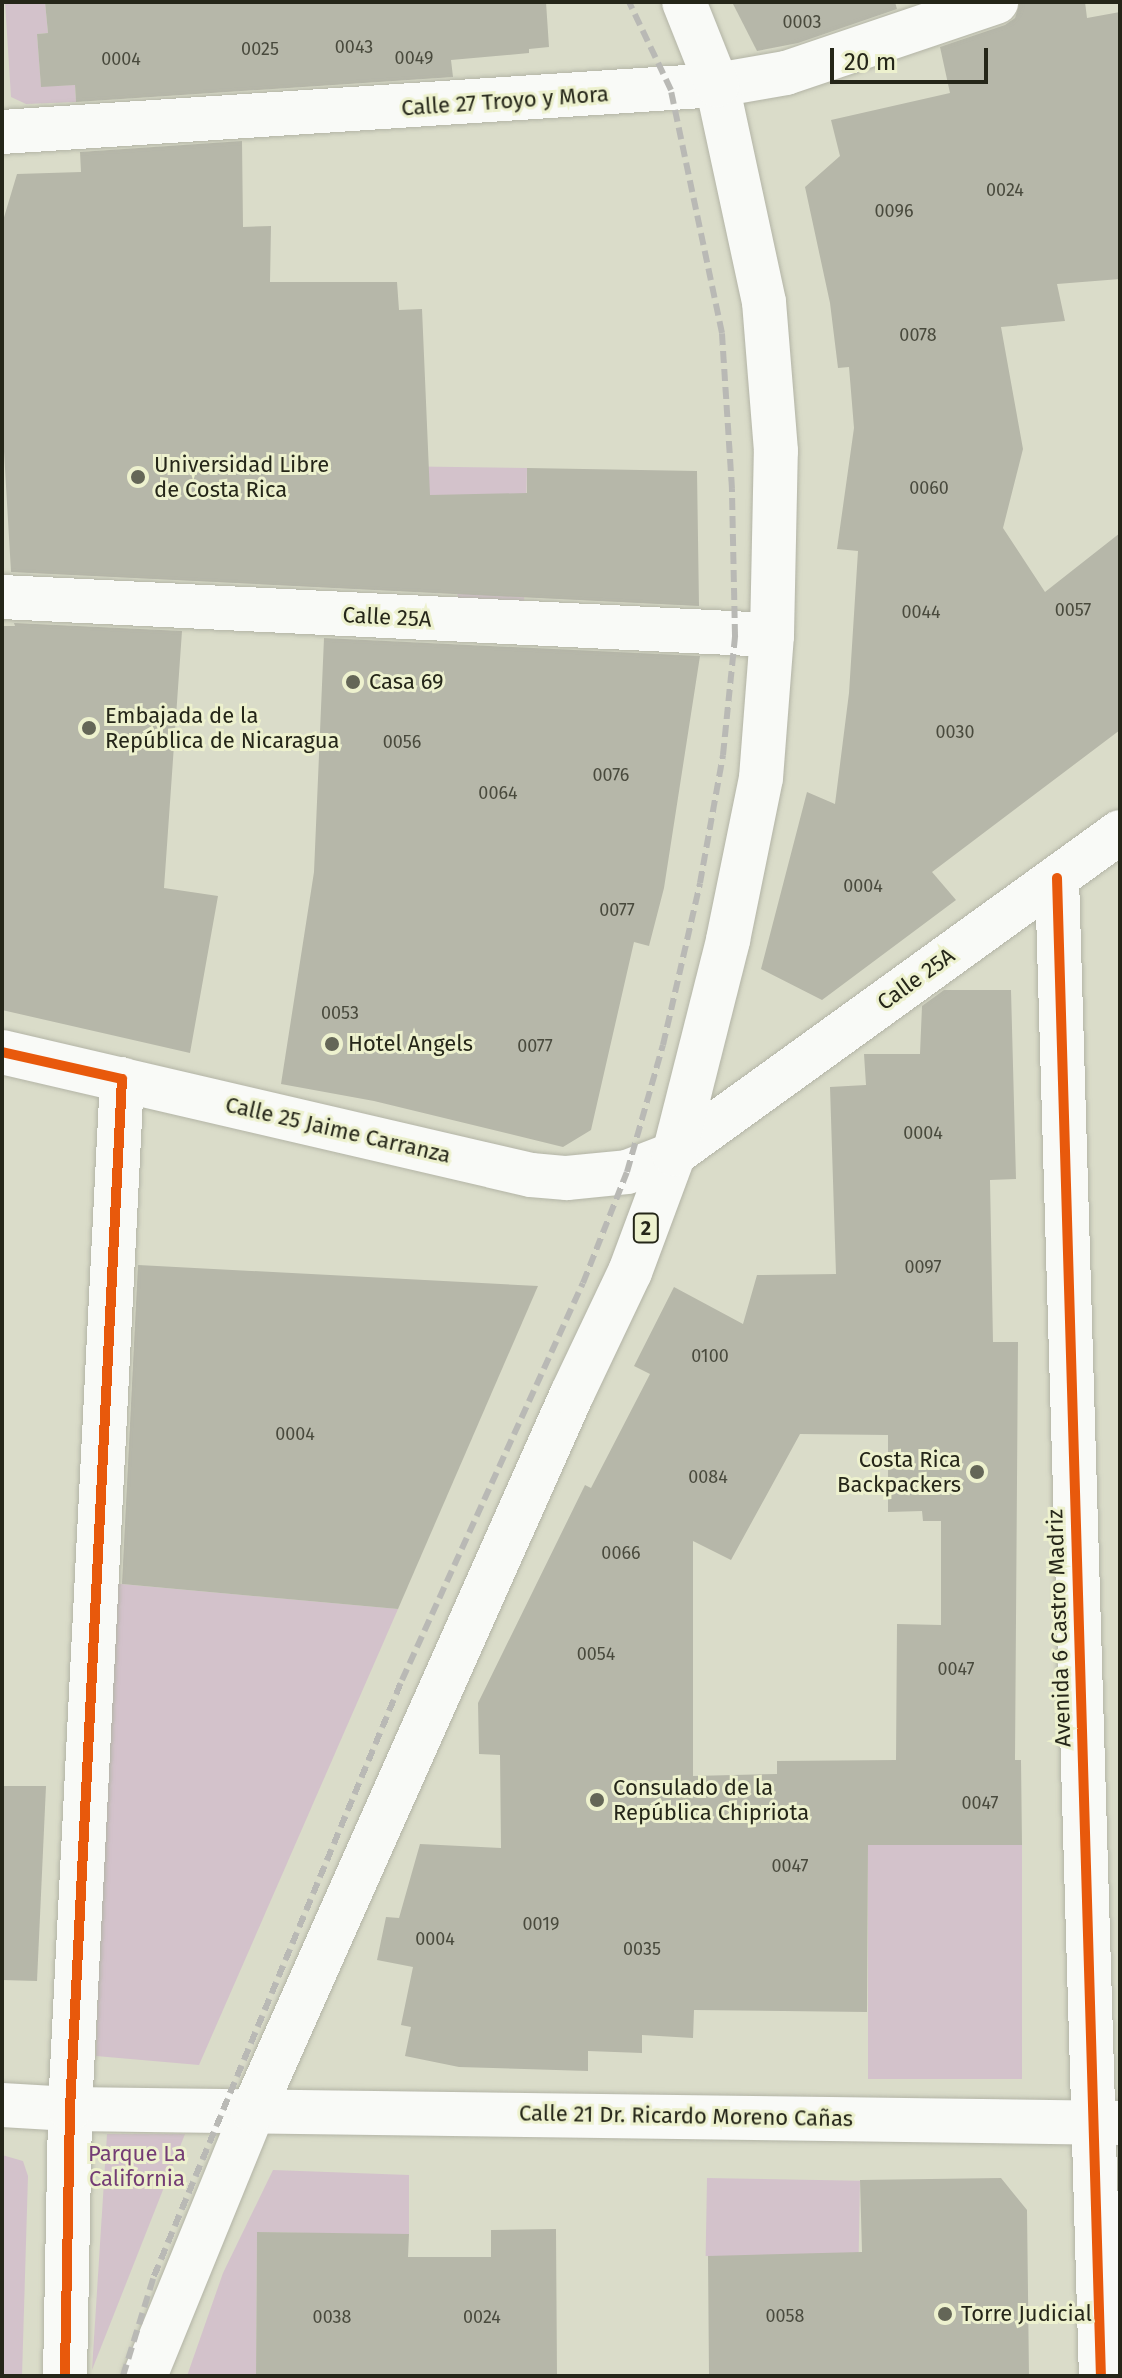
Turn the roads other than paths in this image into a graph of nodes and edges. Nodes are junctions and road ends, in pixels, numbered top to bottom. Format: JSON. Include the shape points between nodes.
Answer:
{"nodes":[{"id":1,"x":684,"y":2,"type":"edge"},
{"id":2,"x":996,"y":2,"type":"edge"},
{"id":3,"x":717,"y":85,"type":"junction"},
{"id":4,"x":2,"y":132,"type":"edge"},
{"id":5,"x":2,"y":597,"type":"edge"},
{"id":6,"x":772,"y":635,"type":"junction"},
{"id":7,"x":1120,"y":832,"type":"edge"},
{"id":8,"x":1057,"y":878,"type":"junction"},
{"id":9,"x":2,"y":1052,"type":"edge"},
{"id":10,"x":122,"y":1079,"type":"junction"},
{"id":11,"x":674,"y":1154,"type":"junction"},
{"id":12,"x":2,"y":2105,"type":"edge"},
{"id":13,"x":70,"y":2109,"type":"junction"},
{"id":14,"x":253,"y":2111,"type":"junction"},
{"id":15,"x":1107,"y":2123,"type":"edge"},
{"id":16,"x":65,"y":2376,"type":"edge"},
{"id":17,"x":145,"y":2376,"type":"edge"},
{"id":18,"x":1101,"y":2376,"type":"edge"}],
"edges":[{"from":1,"to":3,"type":"main road","number":"2"},
{"from":2,"to":3,"type":"main road","name":"Calle 27 Troyo y Mora","via":[[786,73]]},
{"from":3,"to":4,"type":"main road","name":"Calle 27 Troyo y Mora"},
{"from":3,"to":6,"type":"main road","number":"2","via":[[764,302],[776,451]]},
{"from":5,"to":6,"type":"main road","name":"Calle 25A"},
{"from":6,"to":11,"type":"main road","number":"2","via":[[761,778],[728,940]]},
{"from":7,"to":8,"type":"main road","name":"Calle 25A"},
{"from":8,"to":11,"type":"main road","name":"Calle 25A"},
{"from":8,"to":15,"type":"main road","name":"Avenida 6 Castro Madriz"},
{"from":9,"to":10,"type":"main road","name":"Calle 25 Jaime Carranza"},
{"from":10,"to":11,"type":"main road","name":"Calle 25 Jaime Carranza","via":[[531,1175],[567,1178],[627,1172]]},
{"from":10,"to":13,"type":"main road"},
{"from":11,"to":14,"type":"main road","number":"2","via":[[630,1272]]},
{"from":12,"to":13,"type":"main road","name":"Calle 21 Dr. Ricardo Moreno Cañas"},
{"from":13,"to":14,"type":"main road","name":"Calle 21 Dr. Ricardo Moreno Cañas"},
{"from":13,"to":16,"type":"main road"},
{"from":14,"to":15,"type":"main road","name":"Calle 21 Dr. Ricardo Moreno Cañas"},
{"from":14,"to":17,"type":"main road","number":"2"},
{"from":15,"to":18,"type":"main road","name":"Avenida 6 Castro Madriz"}]}
